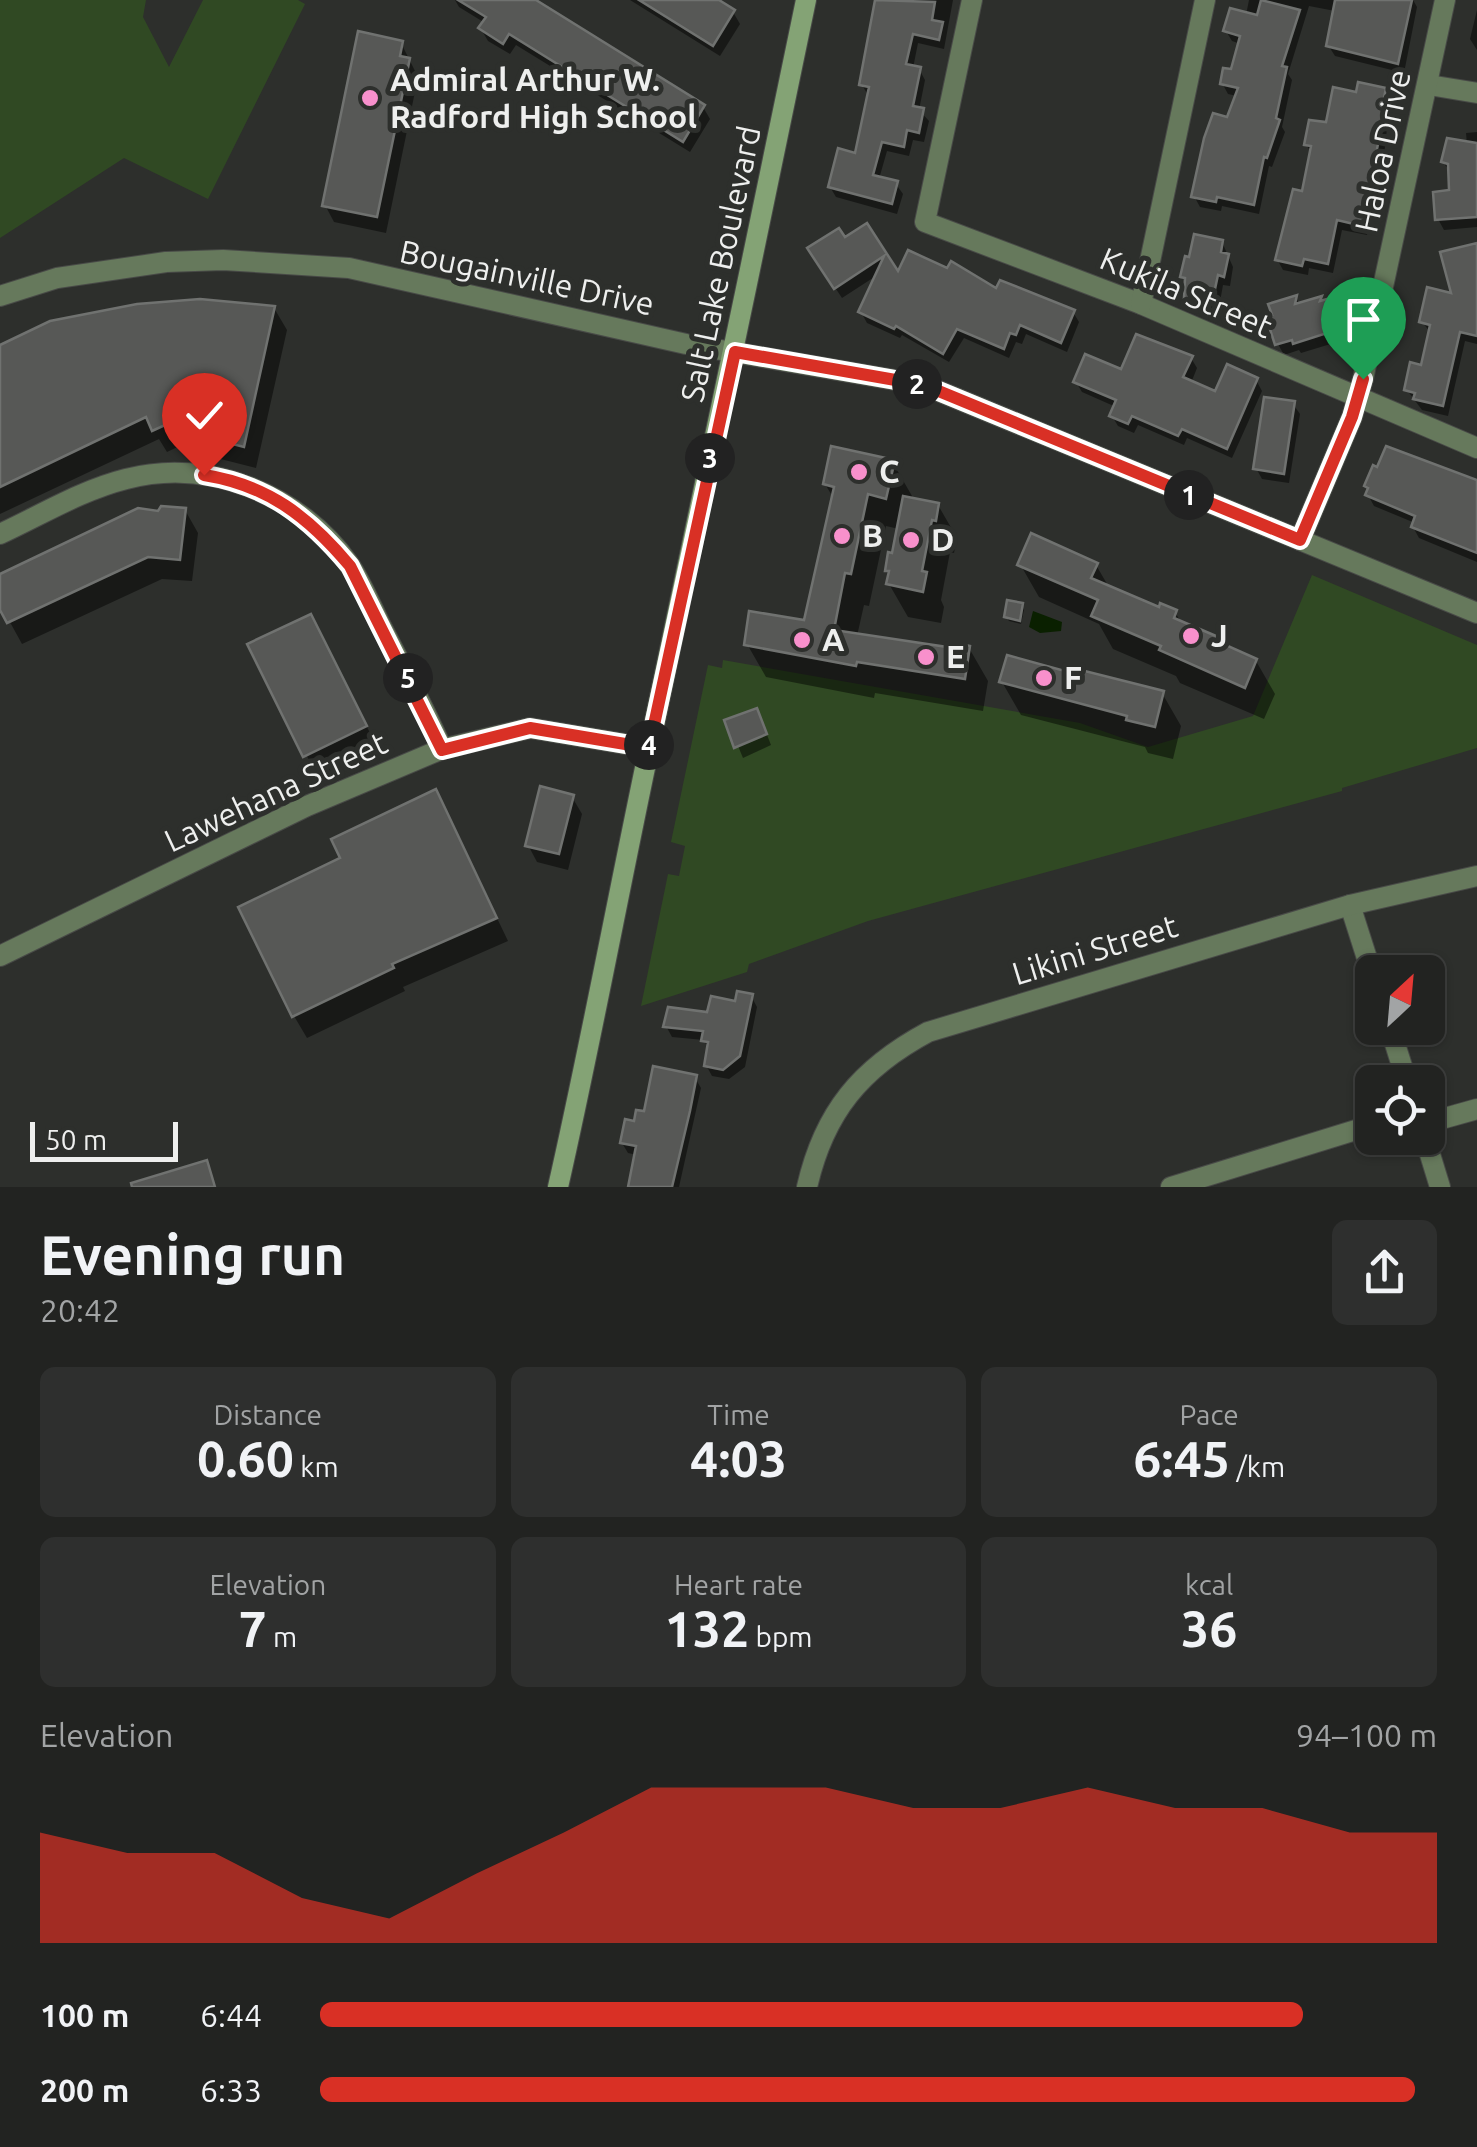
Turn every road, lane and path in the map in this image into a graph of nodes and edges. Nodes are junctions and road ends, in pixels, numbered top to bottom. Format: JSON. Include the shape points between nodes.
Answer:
{"nodes":[{"id":1,"x":806,"y":0,"type":"edge"},
{"id":2,"x":972,"y":0,"type":"edge"},
{"id":3,"x":1205,"y":0,"type":"edge"},
{"id":4,"x":1445,"y":0,"type":"edge"},
{"id":5,"x":1428,"y":84,"type":"junction"},
{"id":6,"x":1477,"y":93,"type":"edge"},
{"id":7,"x":0,"y":296,"type":"edge"},
{"id":8,"x":1140,"y":304,"type":"junction"},
{"id":9,"x":735,"y":352,"type":"junction"},
{"id":10,"x":1357,"y":398,"type":"junction"},
{"id":11,"x":1477,"y":448,"type":"edge"},
{"id":12,"x":0,"y":534,"type":"edge"},
{"id":13,"x":1300,"y":540,"type":"junction"},
{"id":14,"x":1477,"y":613,"type":"edge"},
{"id":15,"x":649,"y":748,"type":"junction"},
{"id":16,"x":442,"y":750,"type":"junction"},
{"id":17,"x":1477,"y":876,"type":"edge"},
{"id":18,"x":1350,"y":905,"type":"junction"},
{"id":19,"x":1366,"y":955,"type":"edge"},
{"id":20,"x":0,"y":956,"type":"edge"},
{"id":21,"x":1477,"y":1109,"type":"edge"},
{"id":22,"x":1445,"y":1118,"type":"edge"},
{"id":23,"x":1355,"y":1130,"type":"edge"},
{"id":24,"x":1430,"y":1155,"type":"edge"},
{"id":25,"x":558,"y":1187,"type":"edge"},
{"id":26,"x":808,"y":1187,"type":"edge"},
{"id":27,"x":1172,"y":1187,"type":"edge"},
{"id":28,"x":1440,"y":1187,"type":"edge"}],
"edges":[{"from":1,"to":9,"type":"main road","name":"Salt Lake Boulevard"},
{"from":2,"to":8,"type":"street","name":"Kukila Street","via":[[925,222]]},
{"from":3,"to":8,"type":"street"},
{"from":4,"to":5,"type":"street","name":"Haloa Drive"},
{"from":5,"to":6,"type":"street"},
{"from":5,"to":10,"type":"street","name":"Haloa Drive"},
{"from":7,"to":9,"type":"street","name":"Bougainville Drive","via":[[108,268],[286,263],[348,268]]},
{"from":8,"to":10,"type":"street","name":"Kukila Street"},
{"from":9,"to":13,"type":"street","name":"Bougainville Drive","via":[[924,385]]},
{"from":9,"to":15,"type":"main road","name":"Salt Lake Boulevard"},
{"from":10,"to":11,"type":"street","name":"Kukila Street"},
{"from":10,"to":13,"type":"street","name":"Haloa Drive"},
{"from":12,"to":16,"type":"street","via":[[130,478],[204,475],[247,485],[297,511],[350,566]]},
{"from":13,"to":14,"type":"street","name":"Bougainville Drive"},
{"from":15,"to":16,"type":"street","name":"Lawehana Street","via":[[530,728]]},
{"from":15,"to":25,"type":"main road","name":"Salt Lake Boulevard"},
{"from":16,"to":20,"type":"street","name":"Lawehana Street","via":[[307,806]]},
{"from":17,"to":18,"type":"street","name":"Likini Street"},
{"from":18,"to":19,"type":"street"},
{"from":18,"to":26,"type":"street","name":"Likini Street","via":[[928,1032],[872,1068],[846,1096],[815,1153]]},
{"from":21,"to":22,"type":"street"},
{"from":23,"to":27,"type":"street"},
{"from":24,"to":28,"type":"street"}]}
